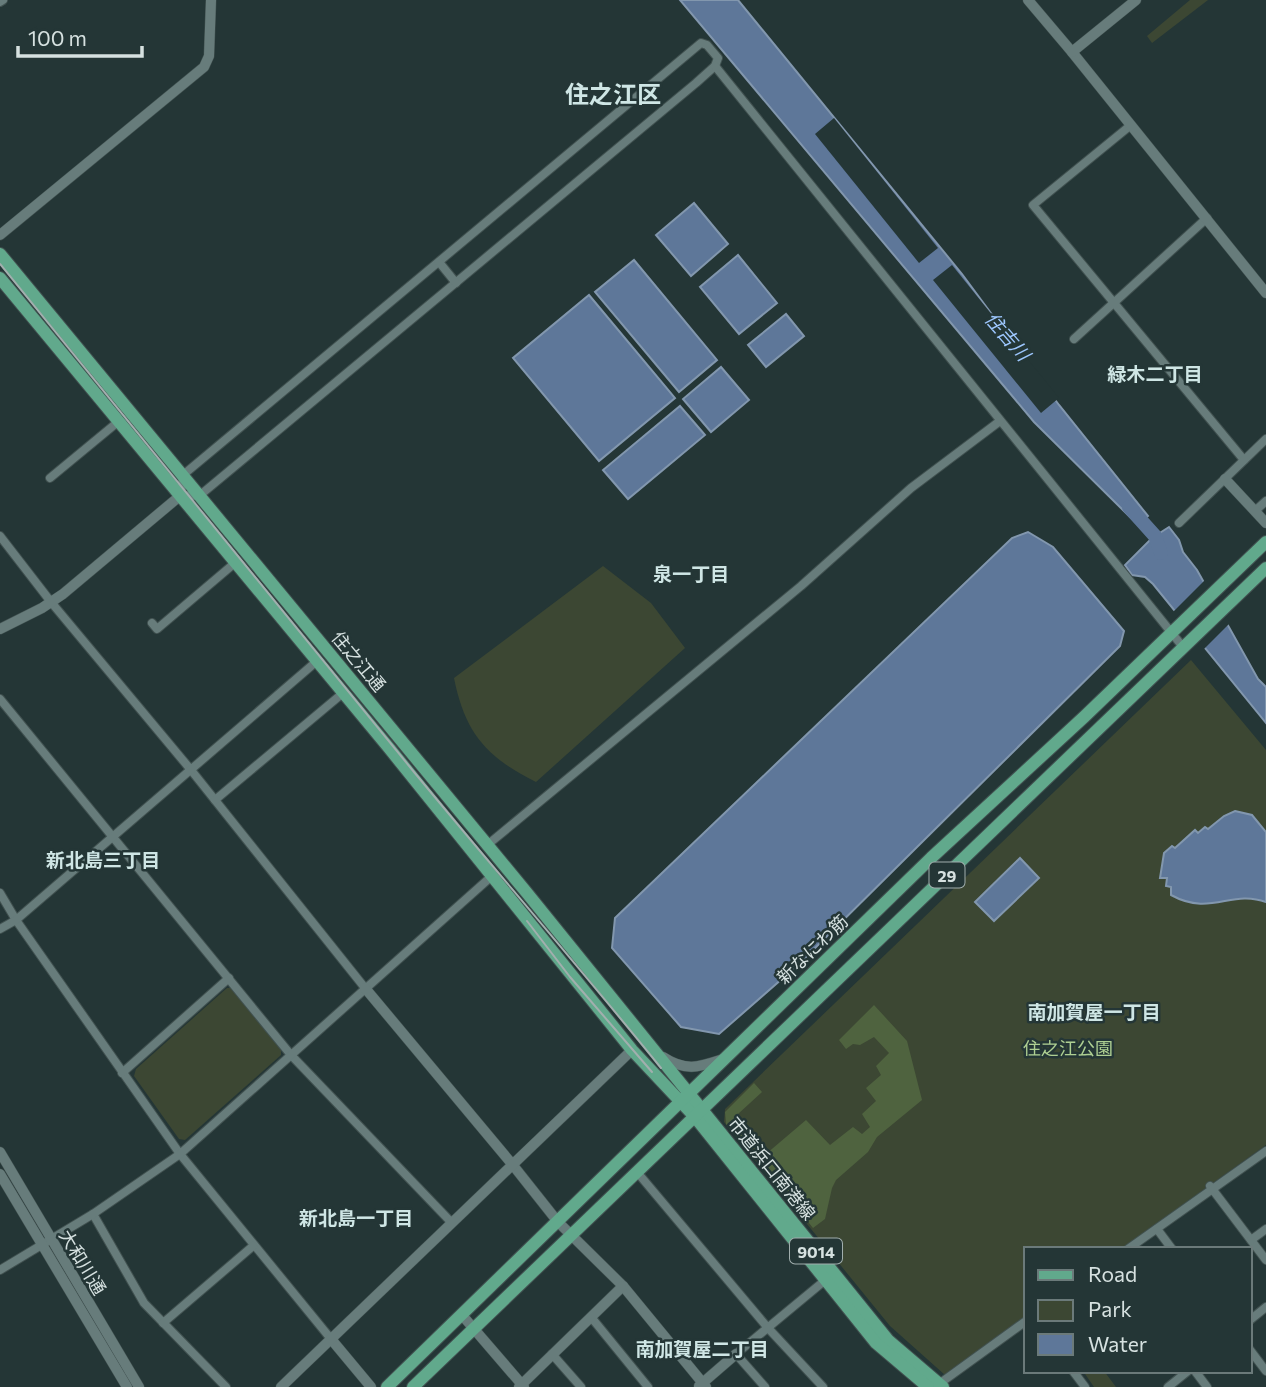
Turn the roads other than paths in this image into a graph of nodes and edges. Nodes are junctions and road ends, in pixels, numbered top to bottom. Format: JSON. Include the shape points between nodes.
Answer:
{"nodes":[{"id":1,"x":212,"y":0,"type":"edge"},
{"id":2,"x":1028,"y":0,"type":"edge"},
{"id":3,"x":1134,"y":1,"type":"edge"},
{"id":4,"x":1072,"y":52,"type":"junction"},
{"id":5,"x":715,"y":66,"type":"junction"},
{"id":6,"x":1131,"y":125,"type":"junction"},
{"id":7,"x":1207,"y":218,"type":"junction"},
{"id":8,"x":0,"y":234,"type":"edge"},
{"id":9,"x":0,"y":254,"type":"edge"},
{"id":10,"x":439,"y":262,"type":"junction"},
{"id":11,"x":0,"y":278,"type":"edge"},
{"id":12,"x":456,"y":283,"type":"junction"},
{"id":13,"x":1266,"y":293,"type":"edge"},
{"id":14,"x":1113,"y":303,"type":"junction"},
{"id":15,"x":1074,"y":339,"type":"dead end"},
{"id":16,"x":119,"y":421,"type":"junction"},
{"id":17,"x":1000,"y":421,"type":"junction"},
{"id":18,"x":1266,"y":439,"type":"edge"},
{"id":19,"x":1244,"y":460,"type":"junction"},
{"id":20,"x":183,"y":475,"type":"junction"},
{"id":21,"x":50,"y":478,"type":"dead end"},
{"id":22,"x":1225,"y":479,"type":"junction"},
{"id":23,"x":181,"y":495,"type":"junction"},
{"id":24,"x":199,"y":496,"type":"junction"},
{"id":25,"x":1266,"y":501,"type":"edge"},
{"id":26,"x":1255,"y":511,"type":"junction"},
{"id":27,"x":1180,"y":523,"type":"dead end"},
{"id":28,"x":1266,"y":523,"type":"edge"},
{"id":29,"x":0,"y":536,"type":"edge"},
{"id":30,"x":1266,"y":542,"type":"edge"},
{"id":31,"x":236,"y":562,"type":"junction"},
{"id":32,"x":1266,"y":568,"type":"edge"},
{"id":33,"x":51,"y":602,"type":"junction"},
{"id":34,"x":152,"y":623,"type":"dead end"},
{"id":35,"x":0,"y":629,"type":"edge"},
{"id":36,"x":1174,"y":629,"type":"junction"},
{"id":37,"x":1187,"y":643,"type":"junction"},
{"id":38,"x":317,"y":662,"type":"junction"},
{"id":39,"x":343,"y":693,"type":"junction"},
{"id":40,"x":0,"y":699,"type":"edge"},
{"id":41,"x":191,"y":770,"type":"junction"},
{"id":42,"x":215,"y":800,"type":"junction"},
{"id":43,"x":111,"y":836,"type":"junction"},
{"id":44,"x":486,"y":846,"type":"junction"},
{"id":45,"x":492,"y":875,"type":"junction"},
{"id":46,"x":0,"y":893,"type":"edge"},
{"id":47,"x":16,"y":920,"type":"junction"},
{"id":48,"x":0,"y":929,"type":"edge"},
{"id":49,"x":229,"y":978,"type":"junction"},
{"id":50,"x":365,"y":988,"type":"junction"},
{"id":51,"x":632,"y":1050,"type":"junction"},
{"id":52,"x":656,"y":1053,"type":"junction"},
{"id":53,"x":291,"y":1055,"type":"junction"},
{"id":54,"x":723,"y":1059,"type":"junction"},
{"id":55,"x":122,"y":1073,"type":"junction"},
{"id":56,"x":684,"y":1098,"type":"junction"},
{"id":57,"x":698,"y":1113,"type":"junction"},
{"id":58,"x":1266,"y":1151,"type":"edge"},
{"id":59,"x":0,"y":1152,"type":"edge"},
{"id":60,"x":180,"y":1154,"type":"junction"},
{"id":61,"x":512,"y":1164,"type":"junction"},
{"id":62,"x":637,"y":1172,"type":"junction"},
{"id":63,"x":0,"y":1174,"type":"edge"},
{"id":64,"x":1211,"y":1187,"type":"junction"},
{"id":65,"x":93,"y":1214,"type":"junction"},
{"id":66,"x":451,"y":1222,"type":"junction"},
{"id":67,"x":558,"y":1222,"type":"junction"},
{"id":68,"x":1266,"y":1228,"type":"edge"},
{"id":69,"x":1157,"y":1229,"type":"junction"},
{"id":70,"x":571,"y":1236,"type":"junction"},
{"id":71,"x":1251,"y":1240,"type":"junction"},
{"id":72,"x":46,"y":1241,"type":"junction"},
{"id":73,"x":253,"y":1246,"type":"junction"},
{"id":74,"x":1131,"y":1247,"type":"edge"},
{"id":75,"x":1170,"y":1247,"type":"edge"},
{"id":76,"x":1266,"y":1260,"type":"edge"},
{"id":77,"x":0,"y":1270,"type":"edge"},
{"id":78,"x":830,"y":1276,"type":"junction"},
{"id":79,"x":623,"y":1286,"type":"junction"},
{"id":80,"x":1266,"y":1307,"type":"edge"},
{"id":81,"x":461,"y":1315,"type":"junction"},
{"id":82,"x":591,"y":1317,"type":"junction"},
{"id":83,"x":1252,"y":1318,"type":"edge"},
{"id":84,"x":1024,"y":1322,"type":"edge"},
{"id":85,"x":163,"y":1323,"type":"junction"},
{"id":86,"x":473,"y":1328,"type":"junction"},
{"id":87,"x":768,"y":1328,"type":"junction"},
{"id":88,"x":331,"y":1339,"type":"junction"},
{"id":89,"x":1252,"y":1353,"type":"edge"},
{"id":90,"x":552,"y":1354,"type":"junction"},
{"id":91,"x":736,"y":1354,"type":"junction"},
{"id":92,"x":1266,"y":1371,"type":"edge"},
{"id":93,"x":1186,"y":1373,"type":"edge"},
{"id":94,"x":522,"y":1386,"type":"edge"},
{"id":95,"x":702,"y":1386,"type":"edge"},
{"id":96,"x":936,"y":1386,"type":"edge"},
{"id":97,"x":127,"y":1387,"type":"edge"},
{"id":98,"x":139,"y":1387,"type":"edge"},
{"id":99,"x":226,"y":1387,"type":"edge"},
{"id":100,"x":281,"y":1387,"type":"edge"},
{"id":101,"x":371,"y":1387,"type":"edge"},
{"id":102,"x":387,"y":1387,"type":"edge"},
{"id":103,"x":413,"y":1387,"type":"edge"},
{"id":104,"x":582,"y":1387,"type":"edge"},
{"id":105,"x":648,"y":1387,"type":"edge"},
{"id":106,"x":765,"y":1387,"type":"edge"},
{"id":107,"x":823,"y":1387,"type":"edge"},
{"id":108,"x":1168,"y":1387,"type":"edge"}],
"edges":[{"from":1,"to":8,"type":"street","via":[[209,56],[204,67]]},
{"from":2,"to":4,"type":"street"},
{"from":3,"to":4,"type":"street"},
{"from":4,"to":6,"type":"street"},
{"from":5,"to":10,"type":"street","via":[[718,58],[701,43]]},
{"from":5,"to":12,"type":"street"},
{"from":5,"to":17,"type":"street"},
{"from":6,"to":7,"type":"street"},
{"from":6,"to":14,"type":"street","via":[[1033,205]]},
{"from":7,"to":13,"type":"street"},
{"from":7,"to":14,"type":"street"},
{"from":9,"to":20,"type":"main road","name":"住之江通"},
{"from":10,"to":12,"type":"street"},
{"from":10,"to":20,"type":"street"},
{"from":11,"to":16,"type":"main road","name":"住之江通"},
{"from":12,"to":24,"type":"street"},
{"from":14,"to":15,"type":"street"},
{"from":14,"to":19,"type":"street"},
{"from":16,"to":21,"type":"street"},
{"from":16,"to":23,"type":"main road","name":"住之江通"},
{"from":17,"to":36,"type":"street"},
{"from":17,"to":44,"type":"street","via":[[911,488],[769,613]]},
{"from":18,"to":19,"type":"street"},
{"from":19,"to":22,"type":"street"},
{"from":20,"to":23,"type":"street"},
{"from":20,"to":24,"type":"main road","name":"住之江通"},
{"from":22,"to":26,"type":"street"},
{"from":22,"to":27,"type":"street"},
{"from":23,"to":24,"type":"street"},
{"from":23,"to":31,"type":"main road","name":"住之江通"},
{"from":23,"to":33,"type":"street"},
{"from":24,"to":44,"type":"main road","name":"住之江通"},
{"from":25,"to":26,"type":"street"},
{"from":26,"to":28,"type":"street"},
{"from":29,"to":33,"type":"street"},
{"from":30,"to":36,"type":"main road","name":"新なにわ筋","number":"29"},
{"from":31,"to":34,"type":"street","via":[[157,629]]},
{"from":31,"to":38,"type":"main road","name":"住之江通"},
{"from":32,"to":37,"type":"main road","number":"29"},
{"from":33,"to":35,"type":"street"},
{"from":33,"to":41,"type":"street"},
{"from":36,"to":37,"type":"street"},
{"from":36,"to":54,"type":"main road","name":"新なにわ筋","number":"29"},
{"from":37,"to":57,"type":"main road","number":"29"},
{"from":38,"to":39,"type":"main road","name":"住之江通"},
{"from":38,"to":41,"type":"street"},
{"from":39,"to":42,"type":"street"},
{"from":39,"to":45,"type":"main road","name":"住之江通"},
{"from":40,"to":43,"type":"street"},
{"from":41,"to":42,"type":"street"},
{"from":41,"to":43,"type":"street"},
{"from":42,"to":50,"type":"street"},
{"from":43,"to":47,"type":"street"},
{"from":43,"to":49,"type":"street"},
{"from":44,"to":52,"type":"main road","name":"住之江通"},
{"from":45,"to":50,"type":"street"},
{"from":45,"to":51,"type":"main road","name":"住之江通"},
{"from":46,"to":47,"type":"street"},
{"from":47,"to":48,"type":"street"},
{"from":47,"to":55,"type":"street"},
{"from":49,"to":53,"type":"street"},
{"from":49,"to":55,"type":"street"},
{"from":50,"to":53,"type":"street"},
{"from":50,"to":61,"type":"street"},
{"from":51,"to":56,"type":"main road","name":"住之江通"},
{"from":51,"to":61,"type":"street"},
{"from":52,"to":54,"type":"street","via":[[673,1064],[693,1068]]},
{"from":52,"to":56,"type":"main road","name":"住之江通"},
{"from":53,"to":60,"type":"street"},
{"from":53,"to":66,"type":"street"},
{"from":54,"to":56,"type":"main road","name":"新なにわ筋","number":"29"},
{"from":55,"to":60,"type":"street"},
{"from":56,"to":57,"type":"main road","name":"市道浜口南港線","number":"9014"},
{"from":56,"to":67,"type":"main road","name":"新なにわ筋","number":"29"},
{"from":57,"to":62,"type":"main road","number":"29"},
{"from":57,"to":78,"type":"main road","name":"市道浜口南港線","number":"9014"},
{"from":58,"to":64,"type":"street"},
{"from":59,"to":72,"type":"street","name":"大和川通"},
{"from":60,"to":65,"type":"street"},
{"from":60,"to":73,"type":"street"},
{"from":61,"to":66,"type":"street"},
{"from":61,"to":67,"type":"street"},
{"from":62,"to":70,"type":"main road","number":"29"},
{"from":62,"to":87,"type":"street"},
{"from":63,"to":72,"type":"street","name":"大和川通"},
{"from":64,"to":69,"type":"street"},
{"from":64,"to":71,"type":"street"},
{"from":65,"to":72,"type":"street"},
{"from":65,"to":85,"type":"street","via":[[144,1303]]},
{"from":66,"to":88,"type":"street"},
{"from":67,"to":70,"type":"street"},
{"from":67,"to":81,"type":"main road","name":"新なにわ筋","number":"29"},
{"from":68,"to":71,"type":"street"},
{"from":69,"to":74,"type":"street"},
{"from":69,"to":75,"type":"street"},
{"from":70,"to":79,"type":"street"},
{"from":70,"to":86,"type":"main road","number":"29"},
{"from":71,"to":76,"type":"street"},
{"from":72,"to":77,"type":"street"},
{"from":72,"to":97,"type":"street","name":"大和川通"},
{"from":72,"to":98,"type":"street","name":"大和川通"},
{"from":73,"to":85,"type":"street"},
{"from":73,"to":88,"type":"street"},
{"from":78,"to":87,"type":"street"},
{"from":78,"to":96,"type":"main road","name":"市道浜口南港線","number":"9014"},
{"from":79,"to":82,"type":"street"},
{"from":79,"to":95,"type":"street"},
{"from":80,"to":83,"type":"street"},
{"from":81,"to":86,"type":"street"},
{"from":81,"to":102,"type":"main road","name":"新なにわ筋","number":"29"},
{"from":82,"to":90,"type":"street"},
{"from":82,"to":105,"type":"street"},
{"from":84,"to":96,"type":"street"},
{"from":85,"to":99,"type":"street"},
{"from":86,"to":94,"type":"street"},
{"from":86,"to":103,"type":"main road","number":"29"},
{"from":87,"to":91,"type":"street"},
{"from":87,"to":107,"type":"street"},
{"from":88,"to":100,"type":"street"},
{"from":88,"to":101,"type":"street"},
{"from":89,"to":92,"type":"street"},
{"from":90,"to":94,"type":"street"},
{"from":90,"to":104,"type":"street"},
{"from":91,"to":95,"type":"street"},
{"from":91,"to":106,"type":"street"},
{"from":93,"to":108,"type":"street"}]}
